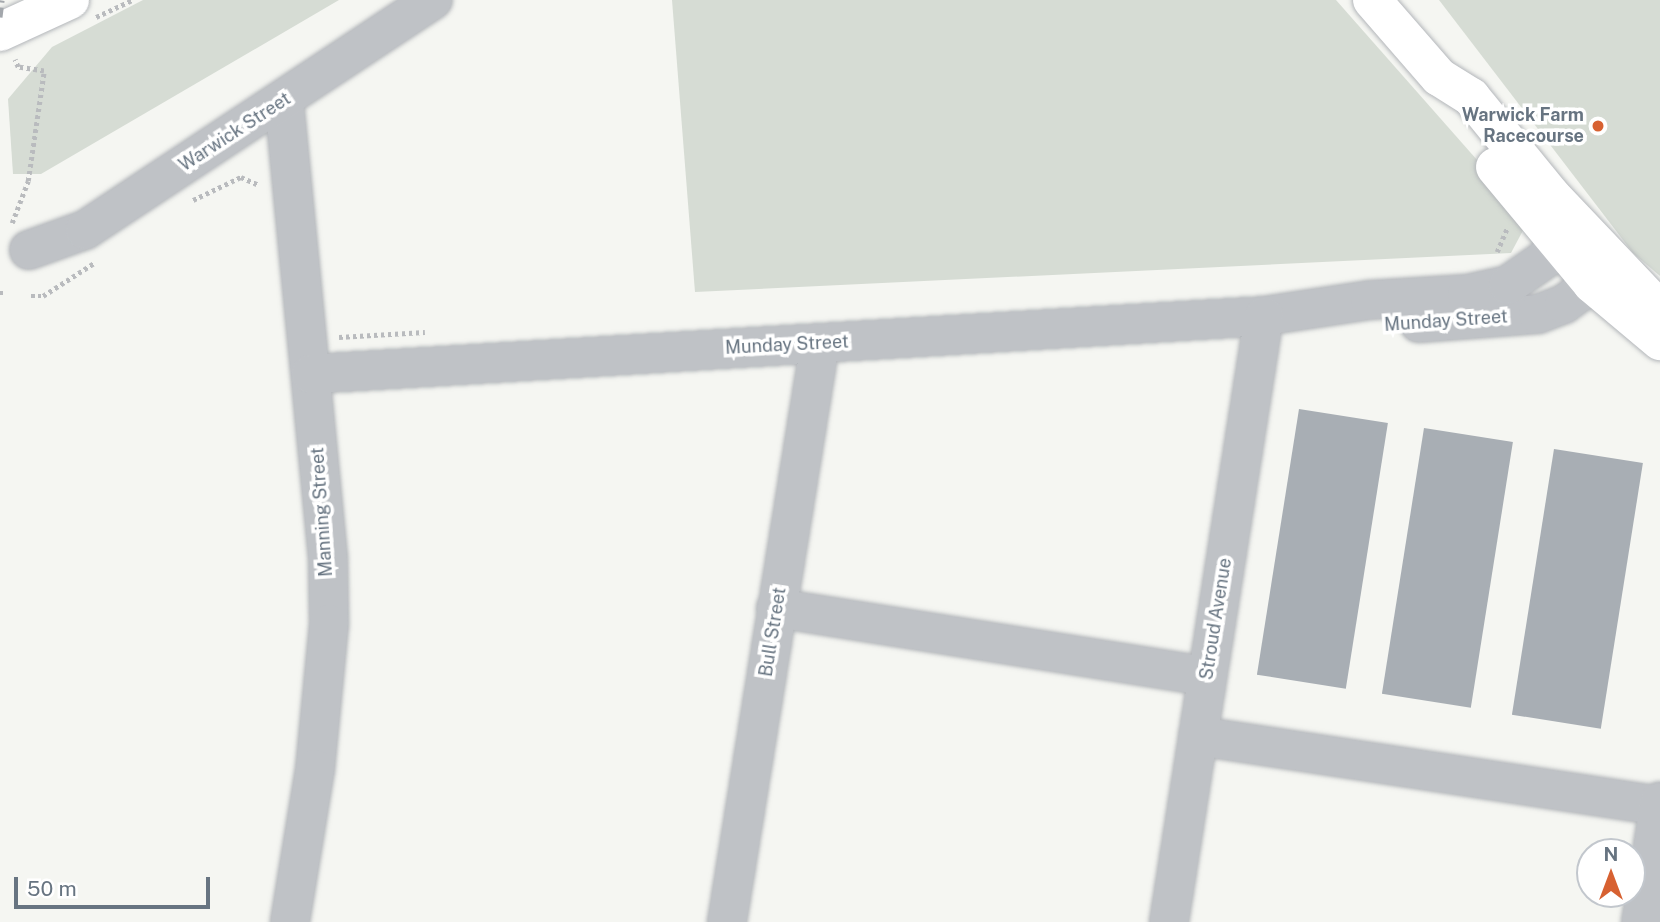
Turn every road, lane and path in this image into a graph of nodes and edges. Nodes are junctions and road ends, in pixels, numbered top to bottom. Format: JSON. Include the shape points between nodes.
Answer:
{"nodes":[{"id":1,"x":70,"y":0,"type":"edge"},
{"id":2,"x":433,"y":0,"type":"edge"},
{"id":3,"x":1372,"y":0,"type":"edge"},
{"id":4,"x":7,"y":44,"type":"edge"},
{"id":5,"x":284,"y":101,"type":"junction"},
{"id":6,"x":261,"y":200,"type":"dead end"},
{"id":7,"x":181,"y":208,"type":"dead end"},
{"id":8,"x":1502,"y":233,"type":"dead end"},
{"id":9,"x":1573,"y":241,"type":"junction"},
{"id":10,"x":18,"y":243,"type":"joint"},
{"id":11,"x":1498,"y":251,"type":"dead end"},
{"id":12,"x":101,"y":259,"type":"dead end"},
{"id":13,"x":1603,"y":276,"type":"junction"},
{"id":14,"x":0,"y":293,"type":"edge"},
{"id":15,"x":7,"y":293,"type":"dead end"},
{"id":16,"x":31,"y":296,"type":"dead end"},
{"id":17,"x":1660,"y":310,"type":"edge"},
{"id":18,"x":1264,"y":316,"type":"junction"},
{"id":19,"x":1660,"y":341,"type":"edge"},
{"id":20,"x":820,"y":343,"type":"junction"},
{"id":21,"x":311,"y":374,"type":"junction"},
{"id":22,"x":776,"y":608,"type":"junction"},
{"id":23,"x":1207,"y":676,"type":"junction"},
{"id":24,"x":1198,"y":736,"type":"junction"},
{"id":25,"x":1660,"y":803,"type":"edge"},
{"id":26,"x":290,"y":922,"type":"edge"},
{"id":27,"x":727,"y":922,"type":"edge"},
{"id":28,"x":1169,"y":922,"type":"edge"},
{"id":29,"x":1641,"y":922,"type":"edge"}],
"edges":[{"from":1,"to":4,"type":"main road"},
{"from":2,"to":5,"type":"street","name":"Warwick Street"},
{"from":3,"to":9,"type":"main road","via":[[1439,77],[1471,97]]},
{"from":4,"to":10,"type":"path","via":[[18,67],[44,71]]},
{"from":5,"to":10,"type":"street","name":"Warwick Street","via":[[85,230]]},
{"from":5,"to":21,"type":"street","name":"Manning Street"},
{"from":6,"to":7,"type":"path","via":[[258,183],[241,177]]},
{"from":8,"to":11,"type":"path"},
{"from":9,"to":13,"type":"main road"},
{"from":9,"to":18,"type":"street","name":"Munday Street","via":[[1508,285],[1468,294],[1370,300]]},
{"from":12,"to":16,"type":"path","via":[[43,296]]},
{"from":13,"to":17,"type":"main road"},
{"from":13,"to":18,"type":"street","name":"Munday Street","via":[[1538,314],[1375,326]]},
{"from":13,"to":19,"type":"main road"},
{"from":14,"to":15,"type":"path"},
{"from":18,"to":20,"type":"street","name":"Munday Street"},
{"from":18,"to":23,"type":"street","name":"Stroud Avenue"},
{"from":20,"to":21,"type":"street","name":"Munday Street"},
{"from":20,"to":22,"type":"street","name":"Bull Street"},
{"from":21,"to":26,"type":"street","name":"Manning Street","via":[[329,624],[315,769]]},
{"from":22,"to":23,"type":"street"},
{"from":22,"to":27,"type":"street","name":"Bull Street"},
{"from":23,"to":24,"type":"street","name":"Stroud Avenue"},
{"from":24,"to":25,"type":"street"},
{"from":24,"to":28,"type":"street","name":"Stroud Avenue"},
{"from":25,"to":29,"type":"street"}]}
